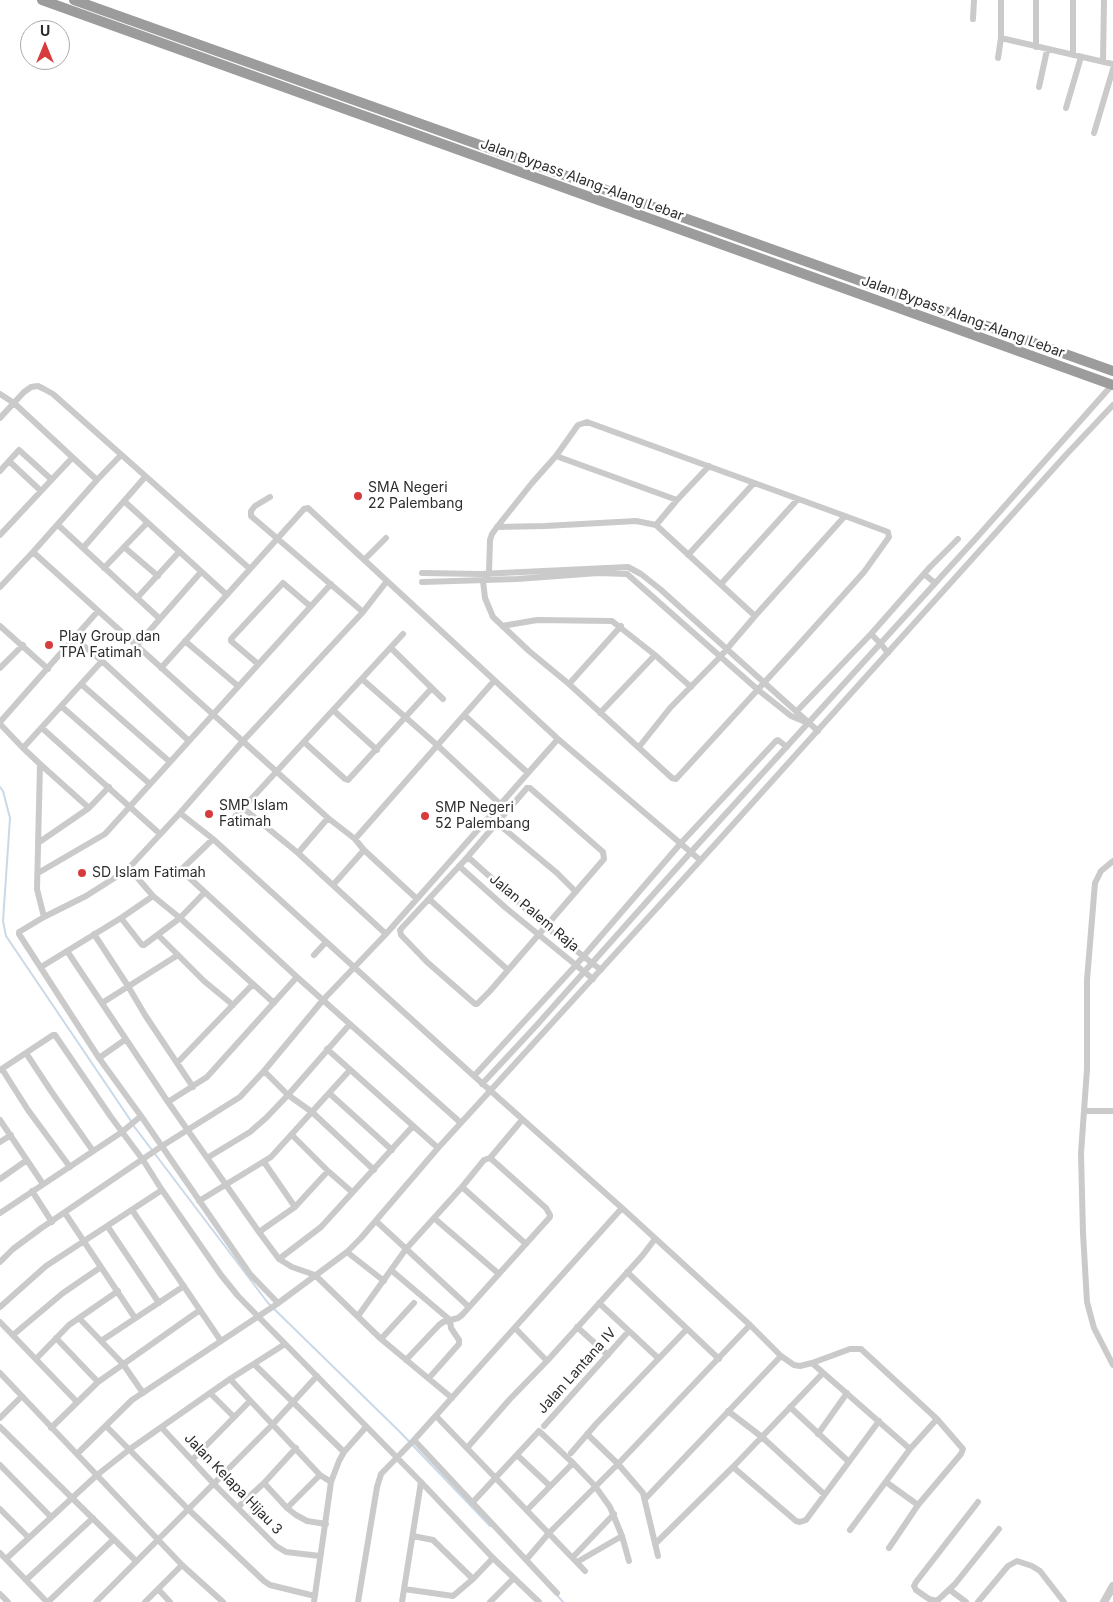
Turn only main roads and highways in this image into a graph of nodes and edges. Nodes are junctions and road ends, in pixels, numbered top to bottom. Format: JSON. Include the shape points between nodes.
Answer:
{"nodes":[{"id":1,"x":42,"y":0,"type":"edge"},
{"id":2,"x":74,"y":0,"type":"edge"},
{"id":3,"x":644,"y":204,"type":"junction"},
{"id":4,"x":639,"y":215,"type":"junction"},
{"id":5,"x":1113,"y":371,"type":"edge"},
{"id":6,"x":1113,"y":385,"type":"edge"}],
"edges":[{"from":1,"to":4,"type":"highway","name":"Jalan Bypass Alang-Alang Lebar"},
{"from":2,"to":3,"type":"highway","name":"Jalan Bypass Alang-Alang Lebar"},
{"from":3,"to":4,"type":"highway"},
{"from":3,"to":5,"type":"highway","name":"Jalan Bypass Alang-Alang Lebar"},
{"from":4,"to":6,"type":"highway","name":"Jalan Bypass Alang-Alang Lebar"}]}
